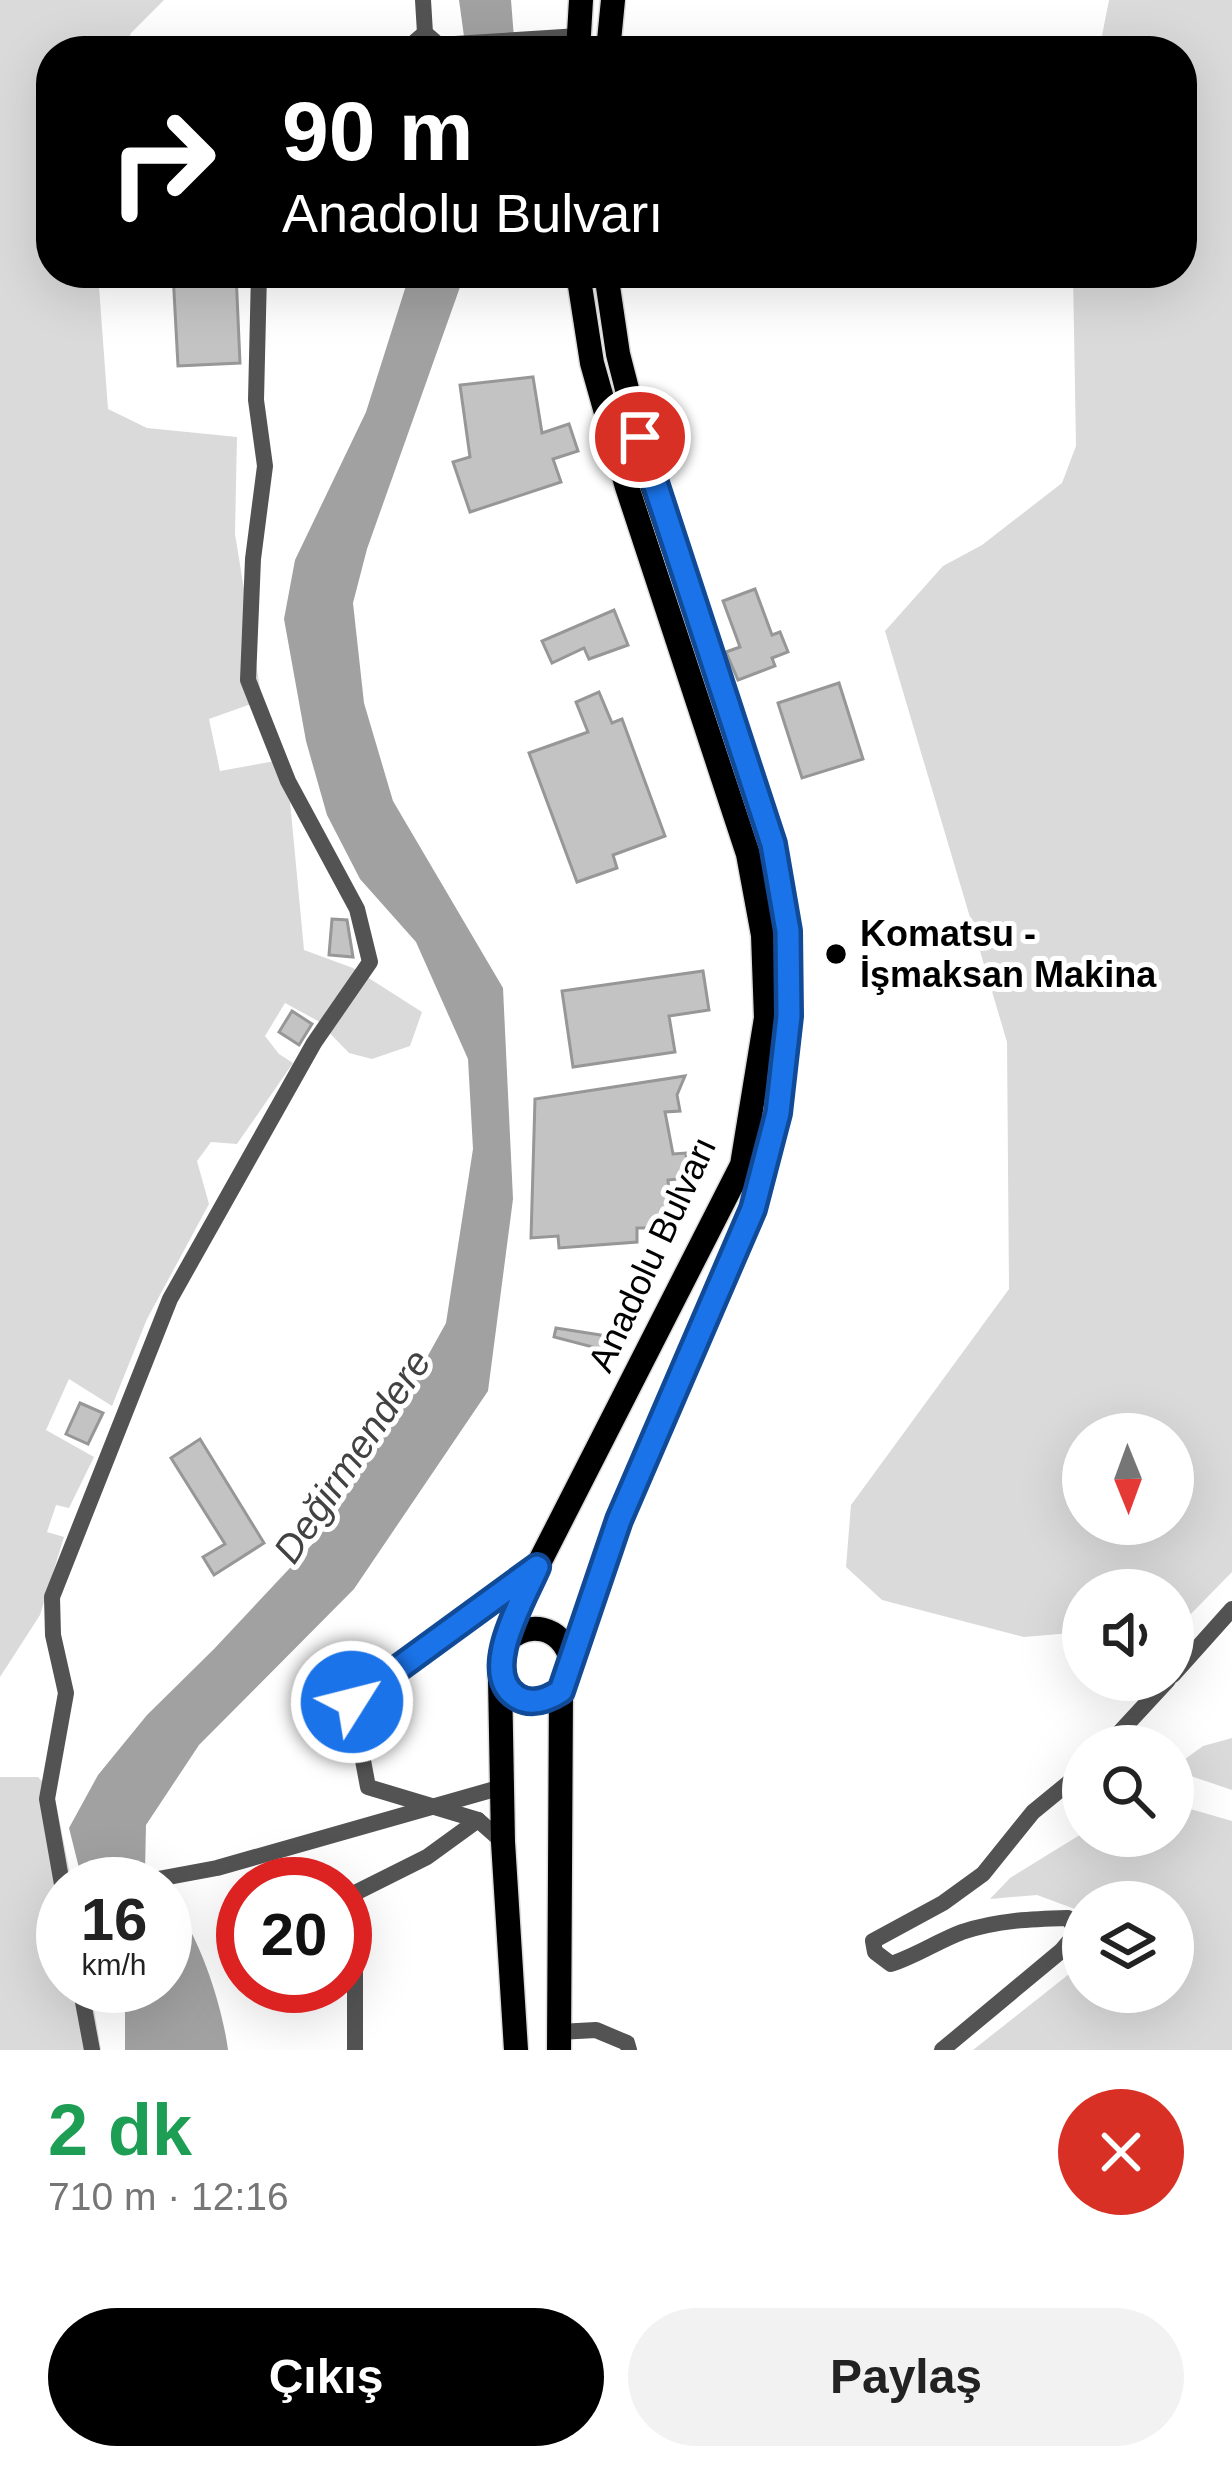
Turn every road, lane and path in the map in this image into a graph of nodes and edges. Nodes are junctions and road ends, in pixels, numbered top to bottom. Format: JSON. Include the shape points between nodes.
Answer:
{"nodes":[{"id":1,"x":423,"y":0,"type":"edge"},
{"id":2,"x":581,"y":0,"type":"edge"},
{"id":3,"x":614,"y":0,"type":"edge"},
{"id":4,"x":424,"y":33,"type":"junction"},
{"id":5,"x":421,"y":36,"type":"edge"},
{"id":6,"x":428,"y":36,"type":"edge"},
{"id":7,"x":579,"y":36,"type":"edge"},
{"id":8,"x":610,"y":36,"type":"edge"},
{"id":9,"x":259,"y":288,"type":"edge"},
{"id":10,"x":580,"y":288,"type":"edge"},
{"id":11,"x":608,"y":288,"type":"edge"},
{"id":12,"x":537,"y":1567,"type":"junction"},
{"id":13,"x":1232,"y":1609,"type":"edge"},
{"id":14,"x":504,"y":1644,"type":"junction"},
{"id":15,"x":1194,"y":1651,"type":"edge"},
{"id":16,"x":572,"y":1659,"type":"junction"},
{"id":17,"x":500,"y":1678,"type":"junction"},
{"id":18,"x":561,"y":1691,"type":"junction"},
{"id":19,"x":1149,"y":1701,"type":"edge"},
{"id":20,"x":1126,"y":1725,"type":"edge"},
{"id":21,"x":502,"y":1787,"type":"junction"},
{"id":22,"x":1062,"y":1788,"type":"edge"},
{"id":23,"x":436,"y":1808,"type":"junction"},
{"id":24,"x":478,"y":1820,"type":"junction"},
{"id":25,"x":503,"y":1842,"type":"junction"},
{"id":26,"x":57,"y":1857,"type":"edge"},
{"id":27,"x":192,"y":1873,"type":"edge"},
{"id":28,"x":85,"y":2013,"type":"edge"},
{"id":29,"x":559,"y":2041,"type":"edge"},
{"id":30,"x":92,"y":2050,"type":"edge"},
{"id":31,"x":355,"y":2050,"type":"edge"},
{"id":32,"x":517,"y":2050,"type":"edge"},
{"id":33,"x":629,"y":2050,"type":"edge"},
{"id":34,"x":942,"y":2050,"type":"edge"}],
"edges":[{"from":1,"to":4,"type":"street"},
{"from":2,"to":7,"type":"highway"},
{"from":3,"to":8,"type":"highway"},
{"from":4,"to":5,"type":"street"},
{"from":4,"to":6,"type":"street"},
{"from":9,"to":26,"type":"street","via":[[256,400],[265,466],[248,680],[289,781],[357,909],[370,962],[314,1043],[170,1299],[52,1597],[66,1693],[47,1799]]},
{"from":10,"to":12,"type":"highway","name":"Anadolu Bulvarı","via":[[621,466],[748,854],[763,934],[766,1018],[742,1165]]},
{"from":11,"to":16,"type":"highway","name":"Anadolu Bulvarı","via":[[650,479],[773,844],[788,931],[789,1016],[778,1113],[753,1209],[619,1520]]},
{"from":12,"to":14,"type":"highway","name":"Anadolu Bulvarı"},
{"from":12,"to":23,"type":"street","via":[[352,1702],[368,1786]]},
{"from":13,"to":15,"type":"street"},
{"from":14,"to":16,"type":"highway","via":[[524,1629],[549,1630]]},
{"from":14,"to":17,"type":"highway","name":"Anadolu Bulvarı"},
{"from":16,"to":18,"type":"highway","name":"Anadolu Bulvarı"},
{"from":17,"to":18,"type":"highway","via":[[527,1701]]},
{"from":17,"to":21,"type":"highway","name":"Anadolu Bulvarı"},
{"from":18,"to":29,"type":"highway","name":"Anadolu Bulvarı"},
{"from":19,"to":20,"type":"street"},
{"from":21,"to":23,"type":"street"},
{"from":21,"to":25,"type":"highway","name":"Anadolu Bulvarı"},
{"from":22,"to":34,"type":"street","via":[[983,1874],[874,1941],[891,1964],[988,1924],[1068,1918],[1074,1927],[1061,1951]]},
{"from":23,"to":24,"type":"street"},
{"from":23,"to":27,"type":"street"},
{"from":24,"to":25,"type":"street"},
{"from":24,"to":31,"type":"street","via":[[355,1893]]},
{"from":25,"to":32,"type":"highway","name":"Anadolu Bulvarı"},
{"from":28,"to":30,"type":"street"},
{"from":29,"to":33,"type":"street","via":[[596,2030]]}]}
